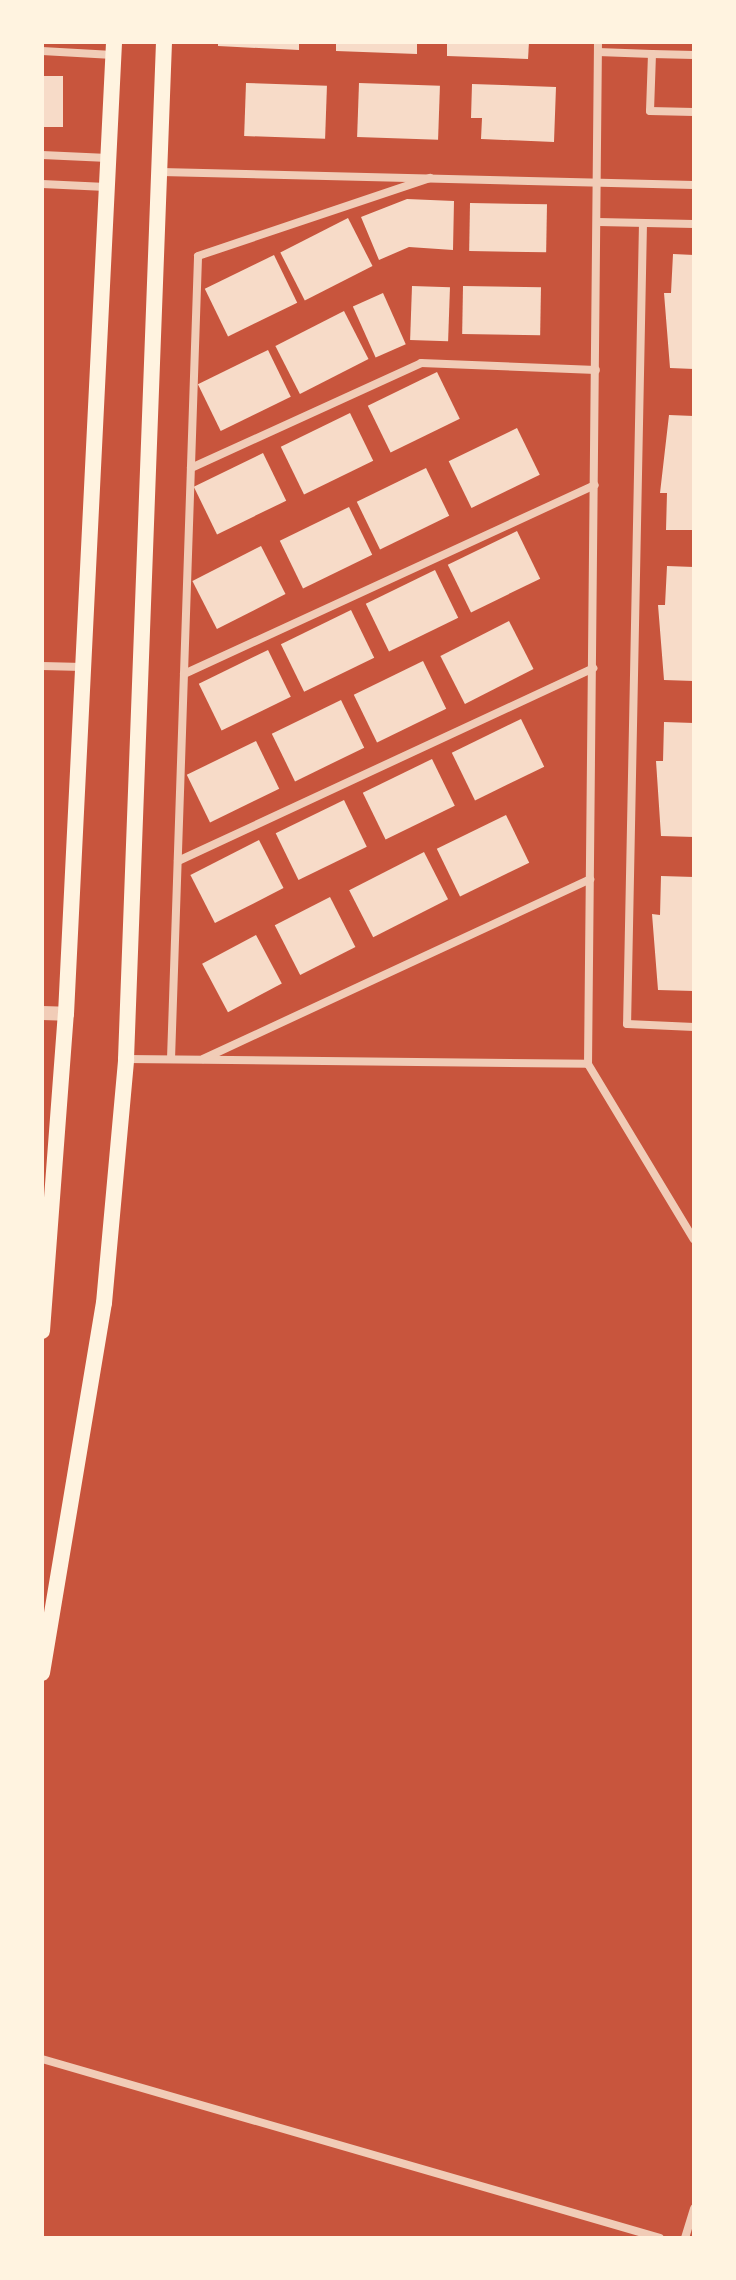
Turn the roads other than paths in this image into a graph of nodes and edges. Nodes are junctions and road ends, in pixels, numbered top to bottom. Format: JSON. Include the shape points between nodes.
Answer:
{"nodes":[{"id":1,"x":164,"y":42,"type":"edge"},
{"id":2,"x":598,"y":47,"type":"edge"},
{"id":3,"x":113,"y":48,"type":"edge"},
{"id":4,"x":42,"y":51,"type":"edge"},
{"id":5,"x":652,"y":54,"type":"junction"},
{"id":6,"x":694,"y":55,"type":"edge"},
{"id":7,"x":694,"y":112,"type":"edge"},
{"id":8,"x":42,"y":155,"type":"edge"},
{"id":9,"x":108,"y":158,"type":"junction"},
{"id":10,"x":161,"y":172,"type":"junction"},
{"id":11,"x":430,"y":178,"type":"junction"},
{"id":12,"x":598,"y":182,"type":"junction"},
{"id":13,"x":42,"y":184,"type":"edge"},
{"id":14,"x":694,"y":185,"type":"edge"},
{"id":15,"x":106,"y":187,"type":"junction"},
{"id":16,"x":598,"y":222,"type":"junction"},
{"id":17,"x":643,"y":223,"type":"junction"},
{"id":18,"x":694,"y":224,"type":"edge"},
{"id":19,"x":596,"y":370,"type":"junction"},
{"id":20,"x":191,"y":468,"type":"junction"},
{"id":21,"x":595,"y":485,"type":"junction"},
{"id":22,"x":42,"y":666,"type":"edge"},
{"id":23,"x":83,"y":667,"type":"junction"},
{"id":24,"x":593,"y":668,"type":"junction"},
{"id":25,"x":184,"y":674,"type":"junction"},
{"id":26,"x":178,"y":861,"type":"junction"},
{"id":27,"x":590,"y":879,"type":"junction"},
{"id":28,"x":42,"y":1013,"type":"edge"},
{"id":29,"x":66,"y":1014,"type":"junction"},
{"id":30,"x":694,"y":1027,"type":"edge"},
{"id":31,"x":126,"y":1059,"type":"junction"},
{"id":32,"x":171,"y":1059,"type":"junction"},
{"id":33,"x":200,"y":1060,"type":"junction"},
{"id":34,"x":588,"y":1064,"type":"junction"},
{"id":35,"x":694,"y":1240,"type":"edge"},
{"id":36,"x":42,"y":1331,"type":"edge"},
{"id":37,"x":42,"y":1673,"type":"edge"},
{"id":38,"x":42,"y":2059,"type":"edge"},
{"id":39,"x":694,"y":2208,"type":"edge"},
{"id":40,"x":660,"y":2238,"type":"edge"},
{"id":41,"x":685,"y":2238,"type":"edge"}],
"edges":[{"from":1,"to":10,"type":"main road"},
{"from":2,"to":5,"type":"street"},
{"from":2,"to":12,"type":"street"},
{"from":3,"to":4,"type":"street"},
{"from":3,"to":9,"type":"main road"},
{"from":5,"to":6,"type":"street"},
{"from":5,"to":7,"type":"street","via":[[650,111]]},
{"from":8,"to":9,"type":"street"},
{"from":9,"to":15,"type":"main road"},
{"from":10,"to":11,"type":"street"},
{"from":10,"to":31,"type":"main road"},
{"from":11,"to":12,"type":"street"},
{"from":11,"to":20,"type":"street","via":[[198,256]]},
{"from":12,"to":14,"type":"street"},
{"from":12,"to":16,"type":"street"},
{"from":13,"to":15,"type":"street"},
{"from":15,"to":23,"type":"main road"},
{"from":16,"to":17,"type":"street"},
{"from":16,"to":19,"type":"street"},
{"from":17,"to":18,"type":"street"},
{"from":17,"to":30,"type":"street","via":[[627,1024]]},
{"from":19,"to":20,"type":"street","via":[[421,363]]},
{"from":19,"to":21,"type":"street"},
{"from":20,"to":25,"type":"street"},
{"from":21,"to":24,"type":"street"},
{"from":21,"to":25,"type":"street"},
{"from":22,"to":23,"type":"street"},
{"from":23,"to":29,"type":"main road"},
{"from":24,"to":26,"type":"street"},
{"from":24,"to":27,"type":"street"},
{"from":25,"to":26,"type":"street"},
{"from":26,"to":32,"type":"street"},
{"from":27,"to":33,"type":"street"},
{"from":27,"to":34,"type":"street"},
{"from":28,"to":29,"type":"street"},
{"from":29,"to":36,"type":"main road"},
{"from":31,"to":32,"type":"street"},
{"from":31,"to":37,"type":"main road","via":[[104,1303]]},
{"from":32,"to":33,"type":"street"},
{"from":33,"to":34,"type":"street"},
{"from":34,"to":35,"type":"street"},
{"from":38,"to":40,"type":"street"},
{"from":39,"to":41,"type":"street"}]}
